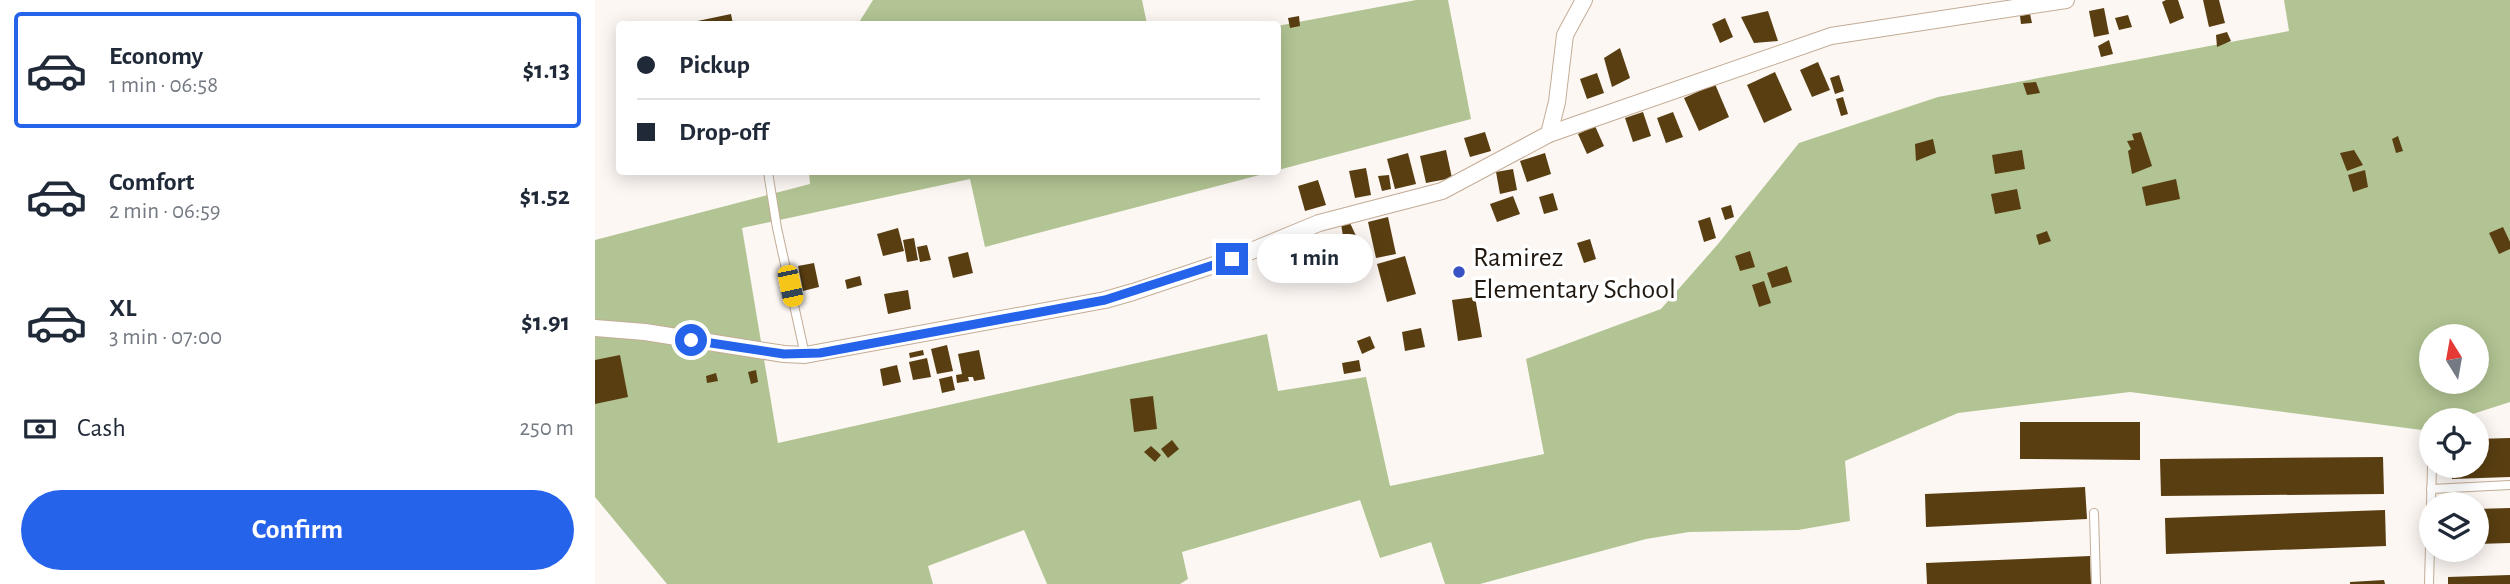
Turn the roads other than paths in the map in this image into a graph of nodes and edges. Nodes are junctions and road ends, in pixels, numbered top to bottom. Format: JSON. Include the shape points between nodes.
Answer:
{"nodes":[{"id":1,"x":1584,"y":0,"type":"edge"},
{"id":2,"x":2066,"y":0,"type":"edge"},
{"id":3,"x":1549,"y":134,"type":"junction"},
{"id":4,"x":768,"y":175,"type":"edge"},
{"id":5,"x":595,"y":328,"type":"edge"},
{"id":6,"x":805,"y":355,"type":"junction"},
{"id":7,"x":2431,"y":478,"type":"edge"},
{"id":8,"x":2510,"y":485,"type":"edge"},
{"id":9,"x":2431,"y":489,"type":"joint"},
{"id":10,"x":2094,"y":513,"type":"dead end"},
{"id":11,"x":2430,"y":562,"type":"edge"},
{"id":12,"x":2096,"y":584,"type":"edge"},
{"id":13,"x":2429,"y":584,"type":"edge"}],
"edges":[{"from":1,"to":3,"type":"street","via":[[1565,35]]},
{"from":2,"to":3,"type":"street","via":[[1831,36]]},
{"from":3,"to":6,"type":"street","via":[[1442,191],[1319,223],[1133,292]]},
{"from":4,"to":6,"type":"lane"},
{"from":5,"to":6,"type":"street"},
{"from":7,"to":9,"type":"lane"},
{"from":8,"to":9,"type":"lane"},
{"from":10,"to":12,"type":"lane"},
{"from":11,"to":13,"type":"lane"}]}
